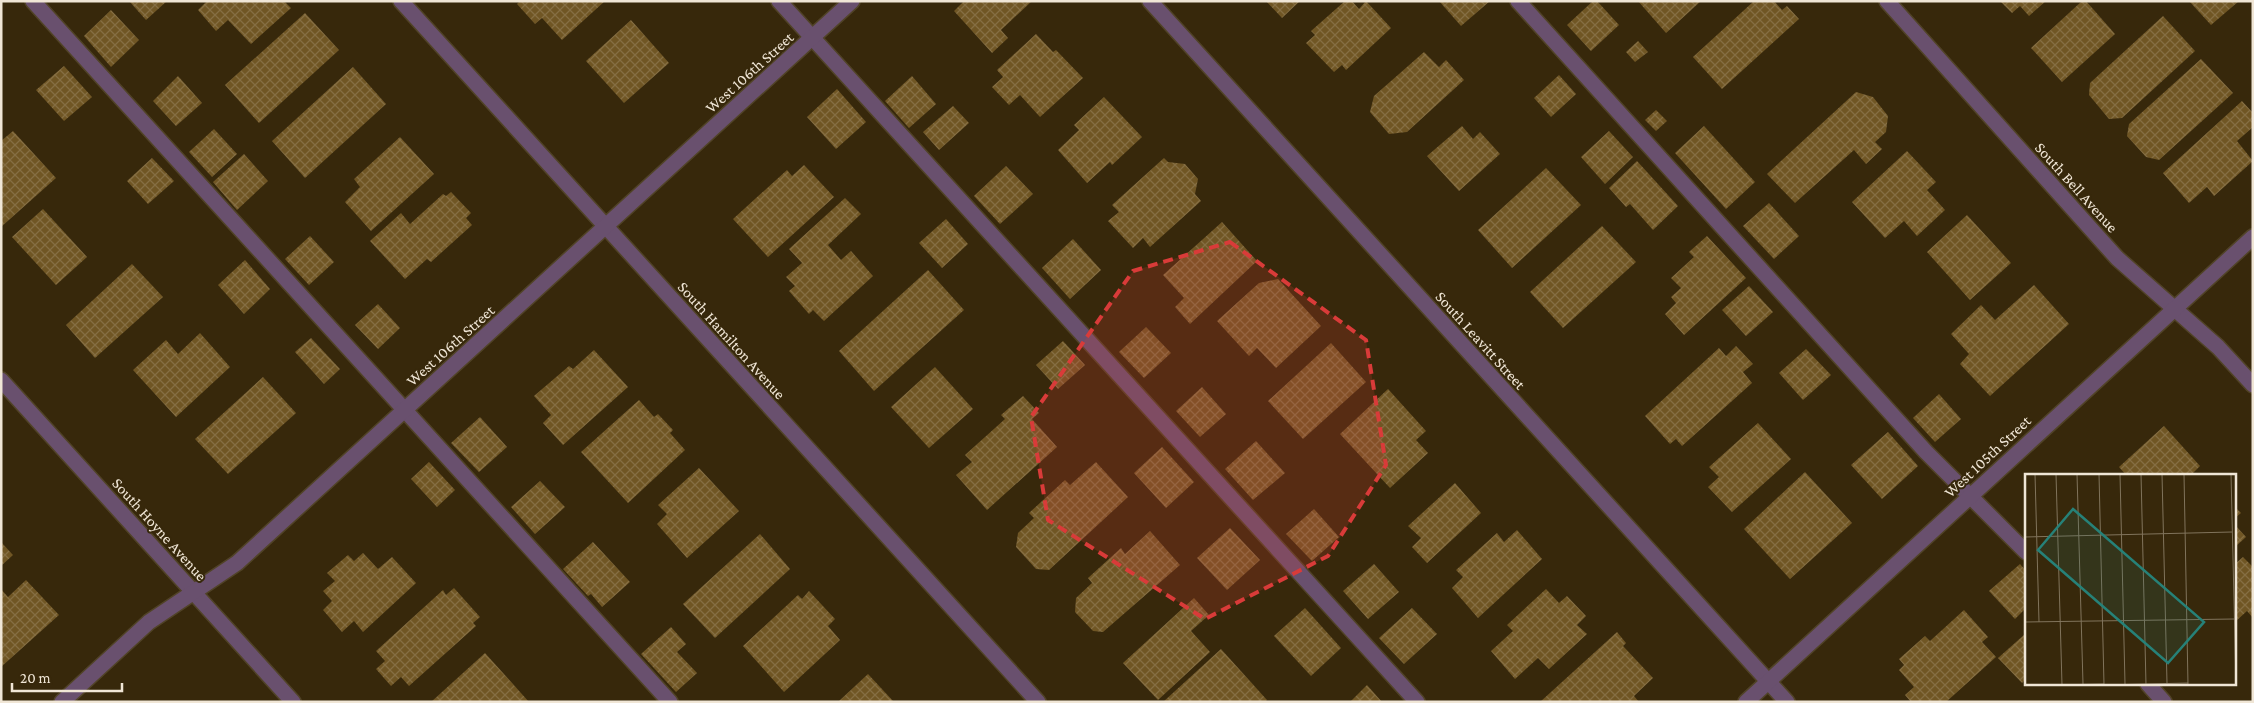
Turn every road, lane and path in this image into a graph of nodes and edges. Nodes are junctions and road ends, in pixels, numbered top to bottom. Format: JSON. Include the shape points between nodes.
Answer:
{"nodes":[{"id":1,"x":33,"y":1,"type":"edge"},
{"id":2,"x":401,"y":1,"type":"edge"},
{"id":3,"x":779,"y":1,"type":"edge"},
{"id":4,"x":852,"y":1,"type":"edge"},
{"id":5,"x":1150,"y":1,"type":"edge"},
{"id":6,"x":1518,"y":1,"type":"edge"},
{"id":7,"x":1887,"y":1,"type":"edge"},
{"id":8,"x":812,"y":38,"type":"junction"},
{"id":9,"x":606,"y":227,"type":"junction"},
{"id":10,"x":2253,"y":237,"type":"edge"},
{"id":11,"x":2173,"y":308,"type":"junction"},
{"id":12,"x":1,"y":380,"type":"edge"},
{"id":13,"x":2253,"y":385,"type":"edge"},
{"id":14,"x":404,"y":410,"type":"junction"},
{"id":15,"x":1970,"y":495,"type":"junction"},
{"id":16,"x":2025,"y":551,"type":"edge"},
{"id":17,"x":194,"y":592,"type":"junction"},
{"id":18,"x":1768,"y":681,"type":"junction"},
{"id":19,"x":2150,"y":686,"type":"edge"},
{"id":20,"x":62,"y":702,"type":"edge"},
{"id":21,"x":293,"y":702,"type":"edge"},
{"id":22,"x":670,"y":702,"type":"edge"},
{"id":23,"x":1038,"y":702,"type":"edge"},
{"id":24,"x":1416,"y":702,"type":"edge"},
{"id":25,"x":1746,"y":702,"type":"edge"},
{"id":26,"x":1787,"y":702,"type":"edge"},
{"id":27,"x":2164,"y":702,"type":"edge"}],
"edges":[{"from":1,"to":14,"type":"street"},
{"from":2,"to":9,"type":"street","name":"South Hamilton Avenue"},
{"from":3,"to":8,"type":"street"},
{"from":4,"to":8,"type":"street","name":"West 106th Street"},
{"from":5,"to":18,"type":"street","name":"South Leavitt Street"},
{"from":6,"to":15,"type":"street","via":[[1926,452]]},
{"from":7,"to":11,"type":"street","name":"South Bell Avenue","via":[[2118,258]]},
{"from":8,"to":9,"type":"street","name":"West 106th Street"},
{"from":8,"to":24,"type":"street"},
{"from":9,"to":14,"type":"street","name":"West 106th Street"},
{"from":9,"to":23,"type":"street","name":"South Hamilton Avenue"},
{"from":10,"to":11,"type":"street","name":"West 105th Street"},
{"from":11,"to":13,"type":"street","name":"South Bell Avenue","via":[[2218,347]]},
{"from":11,"to":15,"type":"street","name":"West 105th Street"},
{"from":12,"to":17,"type":"street","name":"South Hoyne Avenue"},
{"from":14,"to":17,"type":"street","name":"West 106th Street","via":[[237,563]]},
{"from":14,"to":22,"type":"street"},
{"from":15,"to":16,"type":"street"},
{"from":15,"to":18,"type":"street","name":"West 105th Street"},
{"from":17,"to":20,"type":"street","name":"West 106th Street","via":[[150,622]]},
{"from":17,"to":21,"type":"street","name":"South Hoyne Avenue"},
{"from":18,"to":25,"type":"street","name":"West 105th Street"},
{"from":18,"to":26,"type":"street","name":"South Leavitt Street"},
{"from":19,"to":27,"type":"street"}]}
